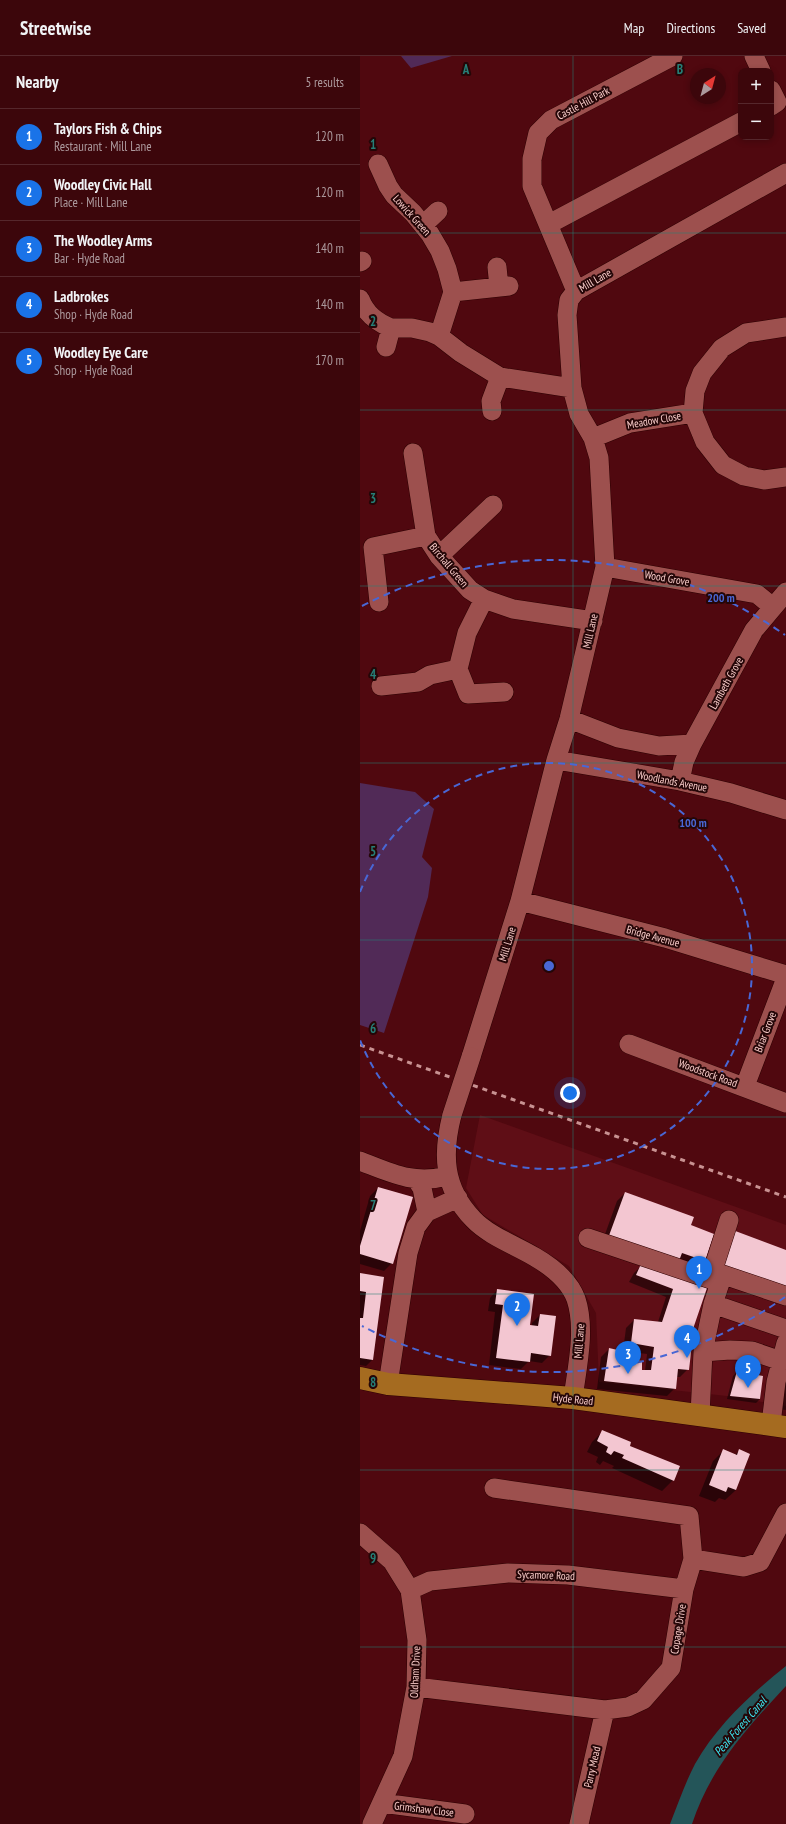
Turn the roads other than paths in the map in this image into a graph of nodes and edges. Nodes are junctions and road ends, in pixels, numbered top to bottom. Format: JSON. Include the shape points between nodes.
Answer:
{"nodes":[{"id":1,"x":673,"y":56,"type":"edge"},
{"id":2,"x":754,"y":56,"type":"edge"},
{"id":3,"x":760,"y":68,"type":"edge"},
{"id":4,"x":774,"y":96,"type":"edge"},
{"id":5,"x":774,"y":104,"type":"edge"},
{"id":6,"x":738,"y":124,"type":"edge"},
{"id":7,"x":378,"y":164,"type":"dead end"},
{"id":8,"x":785,"y":175,"type":"edge"},
{"id":9,"x":438,"y":211,"type":"dead end"},
{"id":10,"x":549,"y":224,"type":"junction"},
{"id":11,"x":423,"y":225,"type":"junction"},
{"id":12,"x":497,"y":267,"type":"dead end"},
{"id":13,"x":576,"y":291,"type":"junction"},
{"id":14,"x":453,"y":292,"type":"junction"},
{"id":15,"x":360,"y":299,"type":"edge"},
{"id":16,"x":786,"y":327,"type":"edge"},
{"id":17,"x":391,"y":328,"type":"junction"},
{"id":18,"x":439,"y":336,"type":"junction"},
{"id":19,"x":386,"y":347,"type":"dead end"},
{"id":20,"x":500,"y":377,"type":"junction"},
{"id":21,"x":572,"y":388,"type":"junction"},
{"id":22,"x":492,"y":411,"type":"dead end"},
{"id":23,"x":693,"y":413,"type":"junction"},
{"id":24,"x":593,"y":438,"type":"junction"},
{"id":25,"x":413,"y":453,"type":"dead end"},
{"id":26,"x":786,"y":477,"type":"edge"},
{"id":27,"x":493,"y":505,"type":"dead end"},
{"id":28,"x":426,"y":536,"type":"junction"},
{"id":29,"x":439,"y":556,"type":"junction"},
{"id":30,"x":605,"y":567,"type":"junction"},
{"id":31,"x":782,"y":596,"type":"edge"},
{"id":32,"x":484,"y":599,"type":"junction"},
{"id":33,"x":378,"y":602,"type":"dead end"},
{"id":34,"x":593,"y":621,"type":"junction"},
{"id":35,"x":458,"y":669,"type":"junction"},
{"id":36,"x":380,"y":686,"type":"dead end"},
{"id":37,"x":504,"y":692,"type":"dead end"},
{"id":38,"x":569,"y":719,"type":"junction"},
{"id":39,"x":692,"y":744,"type":"junction"},
{"id":40,"x":556,"y":760,"type":"junction"},
{"id":41,"x":680,"y":781,"type":"junction"},
{"id":42,"x":786,"y":810,"type":"edge"},
{"id":43,"x":520,"y":900,"type":"junction"},
{"id":44,"x":786,"y":977,"type":"edge"},
{"id":45,"x":629,"y":1044,"type":"dead end"},
{"id":46,"x":745,"y":1086,"type":"junction"},
{"id":47,"x":786,"y":1103,"type":"edge"},
{"id":48,"x":360,"y":1161,"type":"edge"},
{"id":49,"x":447,"y":1176,"type":"junction"},
{"id":50,"x":416,"y":1179,"type":"junction"},
{"id":51,"x":458,"y":1198,"type":"junction"},
{"id":52,"x":427,"y":1212,"type":"junction"},
{"id":53,"x":729,"y":1220,"type":"dead end"},
{"id":54,"x":588,"y":1238,"type":"dead end"},
{"id":55,"x":711,"y":1275,"type":"junction"},
{"id":56,"x":786,"y":1296,"type":"edge"},
{"id":57,"x":713,"y":1304,"type":"junction"},
{"id":58,"x":786,"y":1329,"type":"edge"},
{"id":59,"x":703,"y":1352,"type":"junction"},
{"id":60,"x":783,"y":1352,"type":"edge"},
{"id":61,"x":360,"y":1378,"type":"edge"},
{"id":62,"x":388,"y":1384,"type":"junction"},
{"id":63,"x":573,"y":1398,"type":"junction"},
{"id":64,"x":700,"y":1415,"type":"junction"},
{"id":65,"x":778,"y":1425,"type":"edge"},
{"id":66,"x":494,"y":1488,"type":"dead end"},
{"id":67,"x":786,"y":1513,"type":"edge"},
{"id":68,"x":360,"y":1533,"type":"edge"},
{"id":69,"x":693,"y":1559,"type":"junction"},
{"id":70,"x":684,"y":1589,"type":"junction"},
{"id":71,"x":410,"y":1590,"type":"junction"},
{"id":72,"x":416,"y":1687,"type":"junction"},
{"id":73,"x":605,"y":1710,"type":"junction"},
{"id":74,"x":382,"y":1803,"type":"junction"},
{"id":75,"x":465,"y":1814,"type":"dead end"},
{"id":76,"x":372,"y":1824,"type":"edge"},
{"id":77,"x":579,"y":1824,"type":"edge"}],
"edges":[{"from":1,"to":10,"type":"street","name":"Castle Hill Park","via":[[551,120],[538,133],[532,159],[532,186]]},
{"from":2,"to":3,"type":"street"},
{"from":4,"to":5,"type":"street","via":[[777,102]]},
{"from":6,"to":10,"type":"street"},
{"from":7,"to":11,"type":"street","name":"Lowick Green","via":[[394,195]]},
{"from":8,"to":13,"type":"street","name":"Mill Lane"},
{"from":9,"to":11,"type":"street"},
{"from":10,"to":13,"type":"street","name":"Castle Hill Park"},
{"from":11,"to":14,"type":"street","name":"Lowick Green","via":[[440,251]]},
{"from":12,"to":14,"type":"street","via":[[504,287]]},
{"from":13,"to":21,"type":"street","name":"Mill Lane","via":[[569,300],[567,315]]},
{"from":14,"to":18,"type":"street"},
{"from":15,"to":17,"type":"street","via":[[371,317]]},
{"from":16,"to":23,"type":"street","name":"Meadow Close","via":[[746,332],[722,348],[702,373],[695,391]]},
{"from":17,"to":18,"type":"street","via":[[412,328]]},
{"from":17,"to":19,"type":"street"},
{"from":18,"to":20,"type":"street"},
{"from":20,"to":21,"type":"street"},
{"from":20,"to":22,"type":"street","via":[[490,401]]},
{"from":21,"to":24,"type":"street","name":"Mill Lane","via":[[579,414]]},
{"from":23,"to":24,"type":"street","name":"Meadow Close","via":[[630,423]]},
{"from":23,"to":26,"type":"street","name":"Meadow Close","via":[[704,442],[723,465],[744,476],[764,480]]},
{"from":24,"to":30,"type":"street","name":"Mill Lane","via":[[599,458]]},
{"from":25,"to":28,"type":"street","name":"Birchall Green"},
{"from":27,"to":29,"type":"street"},
{"from":28,"to":29,"type":"street","name":"Birchall Green"},
{"from":28,"to":33,"type":"street","via":[[373,547]]},
{"from":29,"to":32,"type":"street","name":"Birchall Green","via":[[458,579]]},
{"from":30,"to":31,"type":"street","name":"Wood Grove","via":[[757,594]]},
{"from":30,"to":34,"type":"street","name":"Mill Lane"},
{"from":31,"to":39,"type":"street","name":"Lambeth Grove","via":[[754,630]]},
{"from":32,"to":34,"type":"street","name":"Birchall Green","via":[[513,609]]},
{"from":32,"to":35,"type":"street","via":[[468,633]]},
{"from":34,"to":38,"type":"street","name":"Mill Lane"},
{"from":35,"to":36,"type":"street","via":[[430,675],[418,682]]},
{"from":35,"to":37,"type":"street","via":[[468,694]]},
{"from":38,"to":39,"type":"street","via":[[618,738],[659,746]]},
{"from":38,"to":40,"type":"street","name":"Mill Lane"},
{"from":39,"to":41,"type":"street","name":"Lambeth Grove","via":[[684,762]]},
{"from":40,"to":41,"type":"street","name":"Woodlands Avenue"},
{"from":40,"to":43,"type":"street","name":"Mill Lane"},
{"from":41,"to":42,"type":"street","name":"Woodlands Avenue"},
{"from":43,"to":44,"type":"street","name":"Bridge Avenue","via":[[665,938]]},
{"from":43,"to":49,"type":"street","name":"Mill Lane","bridge":true,"via":[[452,1115],[445,1151]]},
{"from":44,"to":46,"type":"street","name":"Briar Grove"},
{"from":45,"to":46,"type":"street","name":"Woodstock Road"},
{"from":46,"to":47,"type":"street","name":"Woodstock Road"},
{"from":48,"to":50,"type":"street","via":[[402,1177]]},
{"from":49,"to":50,"type":"street","via":[[433,1180]]},
{"from":49,"to":51,"type":"street","name":"Mill Lane"},
{"from":50,"to":52,"type":"street","via":[[422,1188]]},
{"from":51,"to":52,"type":"street"},
{"from":51,"to":63,"type":"street","name":"Mill Lane","via":[[473,1219],[485,1229],[549,1265],[565,1280],[576,1298],[581,1321]]},
{"from":52,"to":62,"type":"street","via":[[416,1227],[408,1253]]},
{"from":53,"to":55,"type":"street"},
{"from":54,"to":55,"type":"street"},
{"from":55,"to":56,"type":"street"},
{"from":55,"to":57,"type":"street","via":[[720,1283]]},
{"from":57,"to":58,"type":"street"},
{"from":57,"to":59,"type":"street"},
{"from":59,"to":60,"type":"street"},
{"from":59,"to":64,"type":"street"},
{"from":60,"to":65,"type":"street"},
{"from":61,"to":62,"type":"main road","name":"Hyde Road"},
{"from":62,"to":63,"type":"main road","name":"Hyde Road"},
{"from":63,"to":64,"type":"main road","name":"Hyde Road"},
{"from":64,"to":65,"type":"main road","name":"Hyde Road"},
{"from":66,"to":69,"type":"street","name":"Copage Drive","via":[[689,1516]]},
{"from":67,"to":69,"type":"street","via":[[760,1562],[744,1567]]},
{"from":68,"to":71,"type":"street","name":"Oldham Drive","via":[[392,1561]]},
{"from":69,"to":70,"type":"street","name":"Copage Drive"},
{"from":70,"to":71,"type":"street","name":"Sycamore Road","via":[[568,1575],[508,1573],[430,1582]]},
{"from":70,"to":73,"type":"street","name":"Copage Drive","via":[[671,1668],[643,1700],[628,1707]]},
{"from":71,"to":72,"type":"street","name":"Oldham Drive","via":[[417,1640]]},
{"from":72,"to":73,"type":"street","name":"Copage Drive"},
{"from":72,"to":74,"type":"street","name":"Oldham Drive","via":[[403,1756]]},
{"from":73,"to":77,"type":"street","name":"Parry Mead"},
{"from":74,"to":75,"type":"street","name":"Grimshaw Close"},
{"from":74,"to":76,"type":"street","name":"Oldham Drive"}]}
